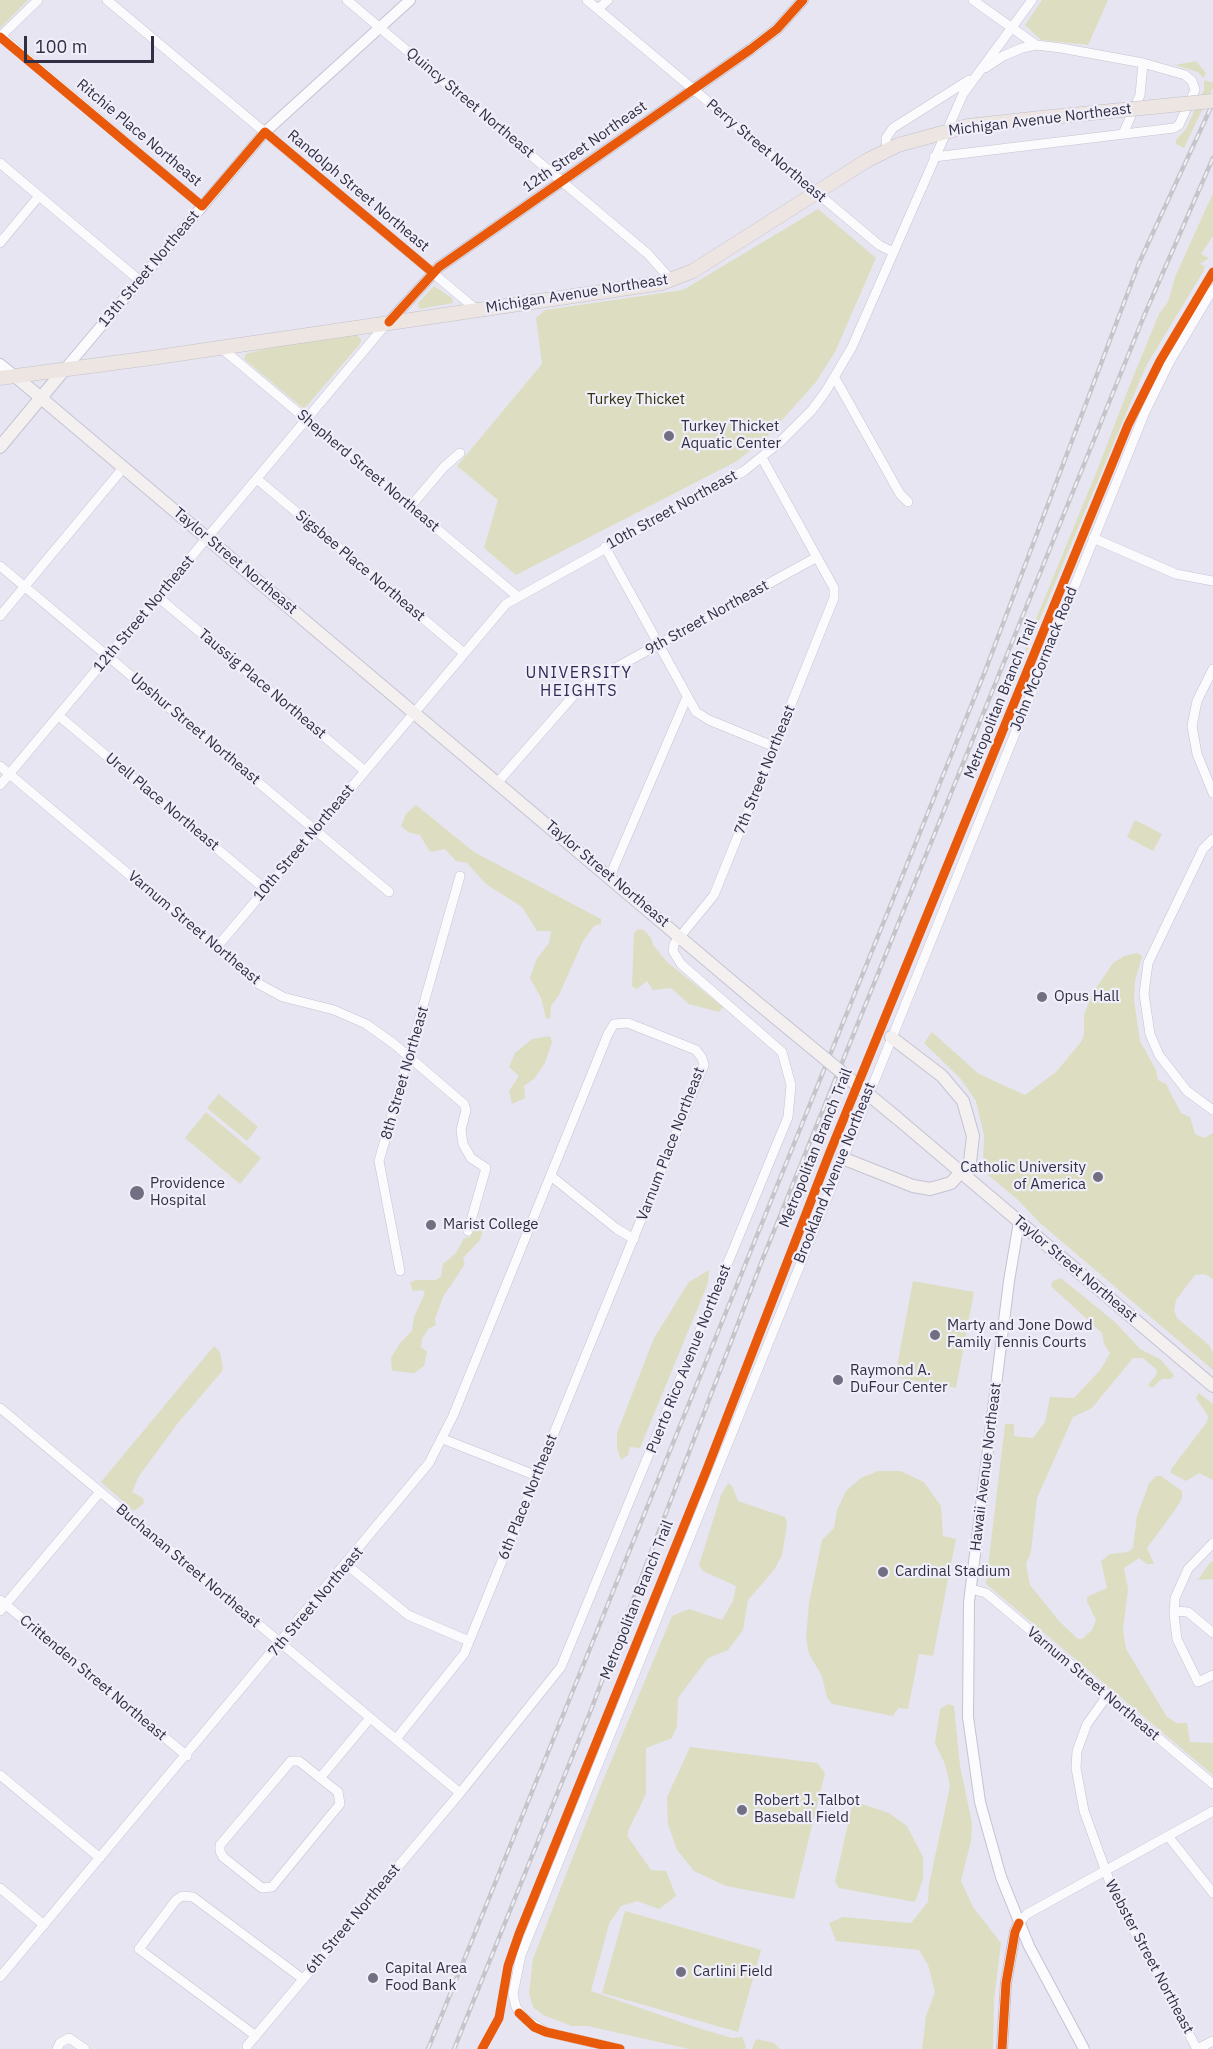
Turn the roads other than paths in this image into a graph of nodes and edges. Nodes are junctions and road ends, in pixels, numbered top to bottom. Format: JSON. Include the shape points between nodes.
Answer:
{"nodes":[{"id":1,"x":38,"y":0,"type":"edge"},
{"id":2,"x":106,"y":0,"type":"edge"},
{"id":3,"x":347,"y":0,"type":"edge"},
{"id":4,"x":410,"y":0,"type":"edge"},
{"id":5,"x":587,"y":0,"type":"edge"},
{"id":6,"x":608,"y":0,"type":"edge"},
{"id":7,"x":803,"y":0,"type":"edge"},
{"id":8,"x":973,"y":0,"type":"edge"},
{"id":9,"x":1032,"y":0,"type":"edge"},
{"id":10,"x":598,"y":9,"type":"junction"},
{"id":11,"x":380,"y":27,"type":"junction"},
{"id":12,"x":1011,"y":28,"type":"junction"},
{"id":13,"x":1,"y":36,"type":"edge"},
{"id":14,"x":1036,"y":45,"type":"junction"},
{"id":15,"x":1143,"y":63,"type":"junction"},
{"id":16,"x":974,"y":76,"type":"junction"},
{"id":17,"x":693,"y":90,"type":"junction"},
{"id":18,"x":1213,"y":101,"type":"edge"},
{"id":19,"x":265,"y":132,"type":"junction"},
{"id":20,"x":945,"y":132,"type":"junction"},
{"id":21,"x":1123,"y":134,"type":"junction"},
{"id":22,"x":887,"y":150,"type":"junction"},
{"id":23,"x":934,"y":157,"type":"junction"},
{"id":24,"x":0,"y":163,"type":"edge"},
{"id":25,"x":562,"y":181,"type":"junction"},
{"id":26,"x":815,"y":192,"type":"junction"},
{"id":27,"x":39,"y":196,"type":"junction"},
{"id":28,"x":202,"y":206,"type":"junction"},
{"id":29,"x":0,"y":243,"type":"edge"},
{"id":30,"x":893,"y":252,"type":"junction"},
{"id":31,"x":432,"y":272,"type":"junction"},
{"id":32,"x":139,"y":280,"type":"junction"},
{"id":33,"x":671,"y":280,"type":"junction"},
{"id":34,"x":1213,"y":289,"type":"edge"},
{"id":35,"x":477,"y":310,"type":"junction"},
{"id":36,"x":389,"y":322,"type":"junction"},
{"id":37,"x":219,"y":347,"type":"junction"},
{"id":38,"x":0,"y":363,"type":"edge"},
{"id":39,"x":64,"y":370,"type":"junction"},
{"id":40,"x":15,"y":376,"type":"junction"},
{"id":41,"x":0,"y":378,"type":"edge"},
{"id":42,"x":835,"y":378,"type":"junction"},
{"id":43,"x":41,"y":398,"type":"junction"},
{"id":44,"x":307,"y":420,"type":"junction"},
{"id":45,"x":0,"y":447,"type":"edge"},
{"id":46,"x":460,"y":453,"type":"dead end"},
{"id":47,"x":762,"y":458,"type":"junction"},
{"id":48,"x":124,"y":467,"type":"junction"},
{"id":49,"x":257,"y":479,"type":"junction"},
{"id":50,"x":908,"y":502,"type":"dead end"},
{"id":51,"x":410,"y":507,"type":"junction"},
{"id":52,"x":207,"y":538,"type":"junction"},
{"id":53,"x":1093,"y":538,"type":"junction"},
{"id":54,"x":605,"y":547,"type":"junction"},
{"id":55,"x":817,"y":557,"type":"junction"},
{"id":56,"x":0,"y":566,"type":"edge"},
{"id":57,"x":1213,"y":581,"type":"edge"},
{"id":58,"x":25,"y":586,"type":"junction"},
{"id":59,"x":517,"y":596,"type":"junction"},
{"id":60,"x":158,"y":597,"type":"junction"},
{"id":61,"x":0,"y":616,"type":"edge"},
{"id":62,"x":658,"y":644,"type":"junction"},
{"id":63,"x":464,"y":653,"type":"junction"},
{"id":64,"x":108,"y":656,"type":"junction"},
{"id":65,"x":1213,"y":669,"type":"edge"},
{"id":66,"x":687,"y":697,"type":"junction"},
{"id":67,"x":414,"y":712,"type":"junction"},
{"id":68,"x":59,"y":716,"type":"junction"},
{"id":69,"x":775,"y":747,"type":"junction"},
{"id":70,"x":0,"y":766,"type":"edge"},
{"id":71,"x":365,"y":771,"type":"junction"},
{"id":72,"x":9,"y":774,"type":"junction"},
{"id":73,"x":498,"y":782,"type":"junction"},
{"id":74,"x":0,"y":785,"type":"edge"},
{"id":75,"x":1213,"y":794,"type":"edge"},
{"id":76,"x":315,"y":830,"type":"junction"},
{"id":77,"x":1213,"y":839,"type":"edge"},
{"id":78,"x":460,"y":876,"type":"dead end"},
{"id":79,"x":610,"y":876,"type":"junction"},
{"id":80,"x":266,"y":889,"type":"junction"},
{"id":81,"x":389,"y":892,"type":"dead end"},
{"id":82,"x":681,"y":936,"type":"junction"},
{"id":83,"x":216,"y":948,"type":"junction"},
{"id":84,"x":891,"y":1037,"type":"junction"},
{"id":85,"x":409,"y":1057,"type":"junction"},
{"id":86,"x":1213,"y":1110,"type":"edge"},
{"id":87,"x":842,"y":1158,"type":"junction"},
{"id":88,"x":962,"y":1173,"type":"junction"},
{"id":89,"x":550,"y":1176,"type":"junction"},
{"id":90,"x":1019,"y":1222,"type":"junction"},
{"id":91,"x":468,"y":1231,"type":"dead end"},
{"id":92,"x":634,"y":1239,"type":"junction"},
{"id":93,"x":400,"y":1271,"type":"dead end"},
{"id":94,"x":1213,"y":1386,"type":"edge"},
{"id":95,"x":0,"y":1408,"type":"edge"},
{"id":96,"x":443,"y":1439,"type":"junction"},
{"id":97,"x":537,"y":1476,"type":"junction"},
{"id":98,"x":100,"y":1492,"type":"junction"},
{"id":99,"x":1213,"y":1543,"type":"edge"},
{"id":100,"x":347,"y":1565,"type":"junction"},
{"id":101,"x":971,"y":1588,"type":"junction"},
{"id":102,"x":2,"y":1605,"type":"edge"},
{"id":103,"x":1174,"y":1611,"type":"junction"},
{"id":104,"x":1213,"y":1633,"type":"edge"},
{"id":105,"x":469,"y":1641,"type":"junction"},
{"id":106,"x":281,"y":1643,"type":"junction"},
{"id":107,"x":1213,"y":1675,"type":"edge"},
{"id":108,"x":1107,"y":1696,"type":"junction"},
{"id":109,"x":370,"y":1718,"type":"junction"},
{"id":110,"x":396,"y":1739,"type":"junction"},
{"id":111,"x":187,"y":1756,"type":"junction"},
{"id":112,"x":0,"y":1775,"type":"edge"},
{"id":113,"x":320,"y":1778,"type":"junction"},
{"id":114,"x":1213,"y":1784,"type":"edge"},
{"id":115,"x":460,"y":1793,"type":"junction"},
{"id":116,"x":1213,"y":1811,"type":"edge"},
{"id":117,"x":1168,"y":1836,"type":"junction"},
{"id":118,"x":100,"y":1858,"type":"junction"},
{"id":119,"x":1105,"y":1871,"type":"junction"},
{"id":120,"x":0,"y":1888,"type":"edge"},
{"id":121,"x":1213,"y":1893,"type":"edge"},
{"id":122,"x":1019,"y":1923,"type":"junction"},
{"id":123,"x":44,"y":1925,"type":"junction"},
{"id":124,"x":0,"y":1977,"type":"edge"},
{"id":125,"x":303,"y":1979,"type":"junction"},
{"id":126,"x":256,"y":2036,"type":"junction"},
{"id":127,"x":1213,"y":2041,"type":"edge"},
{"id":128,"x":247,"y":2046,"type":"dead end"},
{"id":129,"x":57,"y":2049,"type":"edge"},
{"id":130,"x":86,"y":2049,"type":"edge"},
{"id":131,"x":620,"y":2049,"type":"edge"},
{"id":132,"x":1002,"y":2049,"type":"edge"},
{"id":133,"x":1084,"y":2049,"type":"edge"},
{"id":134,"x":1197,"y":2049,"type":"edge"}],
"edges":[{"from":1,"to":13,"type":"street"},
{"from":2,"to":19,"type":"street","name":"Randolph Street Northeast"},
{"from":3,"to":11,"type":"street","name":"Quincy Street Northeast"},
{"from":4,"to":11,"type":"street","name":"13th Street Northeast"},
{"from":5,"to":10,"type":"street","name":"Perry Street Northeast"},
{"from":6,"to":10,"type":"street"},
{"from":7,"to":17,"type":"street","name":"12th Street Northeast","via":[[768,37]]},
{"from":8,"to":12,"type":"street"},
{"from":9,"to":12,"type":"street","name":"10th Street Northeast"},
{"from":10,"to":17,"type":"street","name":"Perry Street Northeast"},
{"from":11,"to":19,"type":"street","name":"13th Street Northeast"},
{"from":11,"to":25,"type":"street","name":"Quincy Street Northeast"},
{"from":12,"to":14,"type":"street"},
{"from":12,"to":16,"type":"street","name":"10th Street Northeast"},
{"from":13,"to":28,"type":"street","name":"Ritchie Place Northeast"},
{"from":14,"to":15,"type":"street"},
{"from":14,"to":16,"type":"street","via":[[1003,56]]},
{"from":15,"to":21,"type":"street","via":[[1140,95]]},
{"from":15,"to":21,"type":"street","name":"Michigan Avenue Northeast","via":[[1190,79],[1195,90],[1179,125]]},
{"from":16,"to":20,"type":"street","name":"10th Street Northeast"},
{"from":16,"to":22,"type":"street","via":[[893,128],[886,138]]},
{"from":17,"to":25,"type":"street","name":"12th Street Northeast"},
{"from":17,"to":26,"type":"street","name":"Perry Street Northeast"},
{"from":18,"to":20,"type":"main road","name":"Michigan Avenue Northeast","bridge":true},
{"from":19,"to":28,"type":"street","name":"13th Street Northeast"},
{"from":19,"to":31,"type":"street","name":"Randolph Street Northeast"},
{"from":20,"to":22,"type":"main road","name":"Michigan Avenue Northeast"},
{"from":20,"to":23,"type":"street","name":"10th Street Northeast"},
{"from":21,"to":23,"type":"street","name":"Michigan Avenue Northeast"},
{"from":22,"to":26,"type":"main road","name":"Michigan Avenue Northeast"},
{"from":23,"to":30,"type":"street","name":"10th Street Northeast"},
{"from":24,"to":27,"type":"street"},
{"from":25,"to":31,"type":"street","name":"12th Street Northeast"},
{"from":25,"to":33,"type":"street","name":"Quincy Street Northeast","via":[[658,262]]},
{"from":26,"to":30,"type":"street","name":"Perry Street Northeast"},
{"from":26,"to":33,"type":"main road","name":"Michigan Avenue Northeast","via":[[698,268]]},
{"from":27,"to":29,"type":"street"},
{"from":27,"to":32,"type":"street"},
{"from":28,"to":32,"type":"street","name":"13th Street Northeast"},
{"from":30,"to":42,"type":"street","name":"10th Street Northeast"},
{"from":31,"to":35,"type":"street","name":"Randolph Street Northeast"},
{"from":31,"to":36,"type":"street","name":"12th Street Northeast"},
{"from":32,"to":39,"type":"street","name":"13th Street Northeast"},
{"from":33,"to":35,"type":"main road","name":"Michigan Avenue Northeast"},
{"from":34,"to":53,"type":"street","name":"John McCormack Road","via":[[1155,388]]},
{"from":35,"to":36,"type":"main road","name":"Michigan Avenue Northeast"},
{"from":36,"to":37,"type":"main road","name":"Michigan Avenue Northeast"},
{"from":36,"to":44,"type":"street","name":"12th Street Northeast"},
{"from":37,"to":39,"type":"main road","name":"Michigan Avenue Northeast"},
{"from":37,"to":44,"type":"street","name":"Shepherd Street Northeast"},
{"from":38,"to":40,"type":"street","name":"Taylor Street Northeast"},
{"from":39,"to":40,"type":"main road","name":"Michigan Avenue Northeast"},
{"from":39,"to":43,"type":"main road","name":"13th Street Northeast"},
{"from":40,"to":41,"type":"main road","name":"Michigan Avenue Northeast"},
{"from":40,"to":43,"type":"main road","name":"Taylor Street Northeast"},
{"from":42,"to":47,"type":"street","name":"10th Street Northeast","via":[[806,417]]},
{"from":42,"to":50,"type":"street"},
{"from":43,"to":45,"type":"main road","name":"13th Street Northeast"},
{"from":43,"to":48,"type":"main road","name":"Taylor Street Northeast"},
{"from":44,"to":49,"type":"street","name":"12th Street Northeast"},
{"from":44,"to":51,"type":"street","name":"Shepherd Street Northeast"},
{"from":46,"to":51,"type":"street"},
{"from":47,"to":54,"type":"street","name":"10th Street Northeast"},
{"from":47,"to":55,"type":"street"},
{"from":48,"to":52,"type":"main road","name":"Taylor Street Northeast"},
{"from":48,"to":58,"type":"street"},
{"from":49,"to":52,"type":"street","name":"12th Street Northeast"},
{"from":49,"to":63,"type":"street","name":"Sigsbee Place Northeast"},
{"from":51,"to":59,"type":"street","name":"Shepherd Street Northeast"},
{"from":52,"to":60,"type":"street","name":"12th Street Northeast"},
{"from":52,"to":67,"type":"main road","name":"Taylor Street Northeast"},
{"from":53,"to":57,"type":"street","via":[[1176,574]]},
{"from":53,"to":84,"type":"street","name":"John McCormack Road"},
{"from":54,"to":59,"type":"street","name":"10th Street Northeast"},
{"from":54,"to":62,"type":"street"},
{"from":55,"to":62,"type":"street","name":"9th Street Northeast"},
{"from":55,"to":69,"type":"street","name":"7th Street Northeast","via":[[835,595]]},
{"from":56,"to":58,"type":"street","name":"Upshur Street Northeast"},
{"from":58,"to":61,"type":"street"},
{"from":58,"to":64,"type":"street","name":"Upshur Street Northeast"},
{"from":59,"to":63,"type":"street","name":"10th Street Northeast"},
{"from":60,"to":64,"type":"street","name":"12th Street Northeast"},
{"from":60,"to":71,"type":"street","name":"Taussig Place Northeast"},
{"from":62,"to":66,"type":"street"},
{"from":62,"to":73,"type":"street","name":"9th Street Northeast","via":[[575,692]]},
{"from":63,"to":67,"type":"street","name":"10th Street Northeast"},
{"from":64,"to":68,"type":"street","name":"12th Street Northeast"},
{"from":64,"to":76,"type":"street","name":"Upshur Street Northeast"},
{"from":65,"to":75,"type":"street","via":[[1197,701],[1192,726],[1197,754]]},
{"from":66,"to":69,"type":"street","via":[[705,719]]},
{"from":66,"to":79,"type":"street"},
{"from":67,"to":71,"type":"street","name":"10th Street Northeast"},
{"from":67,"to":73,"type":"main road","name":"Taylor Street Northeast"},
{"from":68,"to":72,"type":"street","name":"12th Street Northeast"},
{"from":68,"to":80,"type":"street","name":"Urell Place Northeast"},
{"from":69,"to":82,"type":"street","name":"7th Street Northeast","via":[[714,895]]},
{"from":70,"to":72,"type":"street","name":"Varnum Street Northeast"},
{"from":71,"to":76,"type":"street","name":"10th Street Northeast"},
{"from":72,"to":74,"type":"street","name":"12th Street Northeast"},
{"from":72,"to":83,"type":"street","name":"Varnum Street Northeast"},
{"from":73,"to":79,"type":"main road","name":"Taylor Street Northeast"},
{"from":76,"to":80,"type":"street","name":"10th Street Northeast"},
{"from":76,"to":81,"type":"street","name":"Upshur Street Northeast"},
{"from":77,"to":86,"type":"street","via":[[1203,849],[1148,963],[1144,994],[1150,1034],[1159,1054],[1187,1090]]},
{"from":78,"to":85,"type":"street","name":"8th Street Northeast"},
{"from":79,"to":82,"type":"main road","name":"Taylor Street Northeast"},
{"from":80,"to":83,"type":"street","name":"10th Street Northeast"},
{"from":82,"to":88,"type":"main road","name":"Taylor Street Northeast","bridge":true},
{"from":82,"to":115,"type":"street","name":"Puerto Rico Avenue Northeast","via":[[674,944],[675,958],[782,1052],[791,1079],[790,1109],[565,1659]]},
{"from":83,"to":85,"type":"street","name":"Varnum Street Northeast","via":[[266,988],[354,1018]]},
{"from":84,"to":87,"type":"street","name":"Brookland Avenue Northeast"},
{"from":84,"to":88,"type":"main road","via":[[942,1076],[963,1101],[974,1149]]},
{"from":85,"to":91,"type":"street","name":"Varnum Street Northeast","via":[[466,1107],[461,1130],[463,1144],[471,1158],[486,1168]]},
{"from":85,"to":93,"type":"street","name":"8th Street Northeast","via":[[379,1168]]},
{"from":87,"to":88,"type":"main road","via":[[924,1189],[938,1188]]},
{"from":87,"to":131,"type":"street","name":"Brookland Avenue Northeast","via":[[523,1951],[513,1988],[519,2013],[534,2027]]},
{"from":88,"to":90,"type":"main road","name":"Taylor Street Northeast"},
{"from":89,"to":92,"type":"street"},
{"from":89,"to":92,"type":"street","name":"Varnum Place Northeast","via":[[614,1024],[628,1023],[696,1050],[704,1065]]},
{"from":89,"to":96,"type":"street","name":"7th Street Northeast"},
{"from":90,"to":94,"type":"main road","name":"Taylor Street Northeast"},
{"from":90,"to":101,"type":"street","name":"Hawaii Avenue Northeast"},
{"from":92,"to":97,"type":"street","name":"6th Place Northeast"},
{"from":95,"to":98,"type":"street","name":"Buchanan Street Northeast"},
{"from":96,"to":97,"type":"street"},
{"from":96,"to":100,"type":"street","name":"7th Street Northeast","via":[[419,1478]]},
{"from":97,"to":105,"type":"street","name":"6th Place Northeast"},
{"from":98,"to":102,"type":"street"},
{"from":98,"to":106,"type":"street","name":"Buchanan Street Northeast"},
{"from":99,"to":103,"type":"street","via":[[1188,1569],[1175,1598]]},
{"from":100,"to":105,"type":"street","via":[[411,1617]]},
{"from":100,"to":106,"type":"street","name":"7th Street Northeast"},
{"from":101,"to":108,"type":"street","name":"Varnum Street Northeast","via":[[986,1593]]},
{"from":101,"to":122,"type":"street","name":"Hawaii Avenue Northeast","via":[[967,1675],[972,1757],[989,1837]]},
{"from":102,"to":111,"type":"street","name":"Crittenden Street Northeast"},
{"from":103,"to":104,"type":"street","via":[[1188,1612]]},
{"from":103,"to":107,"type":"street","via":[[1177,1639],[1198,1682]]},
{"from":105,"to":110,"type":"street","name":"6th Place Northeast","via":[[454,1669]]},
{"from":106,"to":109,"type":"street","name":"Buchanan Street Northeast"},
{"from":106,"to":111,"type":"street","name":"7th Street Northeast"},
{"from":108,"to":114,"type":"street","name":"Varnum Street Northeast"},
{"from":108,"to":119,"type":"street","name":"Webster Street Northeast","via":[[1084,1729],[1076,1762],[1084,1811]]},
{"from":109,"to":110,"type":"street","name":"Buchanan Street Northeast"},
{"from":109,"to":113,"type":"street"},
{"from":110,"to":115,"type":"street","name":"Buchanan Street Northeast"},
{"from":111,"to":118,"type":"street","name":"7th Street Northeast"},
{"from":112,"to":118,"type":"street"},
{"from":113,"to":113,"type":"street","via":[[338,1792],[340,1804],[272,1887],[261,1888],[224,1857],[220,1845],[285,1765],[299,1761]]},
{"from":115,"to":125,"type":"street","name":"6th Street Northeast"},
{"from":116,"to":117,"type":"street"},
{"from":117,"to":119,"type":"street"},
{"from":117,"to":121,"type":"street"},
{"from":118,"to":123,"type":"street","name":"7th Street Northeast"},
{"from":119,"to":122,"type":"street","via":[[1027,1914]]},
{"from":119,"to":134,"type":"street","name":"Webster Street Northeast","via":[[1128,1923]]},
{"from":120,"to":123,"type":"street"},
{"from":122,"to":132,"type":"street","via":[[1006,1983]]},
{"from":122,"to":133,"type":"street","name":"Hawaii Avenue Northeast"},
{"from":123,"to":124,"type":"street","name":"7th Street Northeast"},
{"from":125,"to":126,"type":"street","name":"6th Street Northeast"},
{"from":125,"to":126,"type":"street","via":[[189,1895],[176,1900],[139,1949]]},
{"from":126,"to":128,"type":"street","name":"6th Street Northeast"},
{"from":127,"to":134,"type":"street"},
{"from":129,"to":130,"type":"street","via":[[69,2038]]}]}
